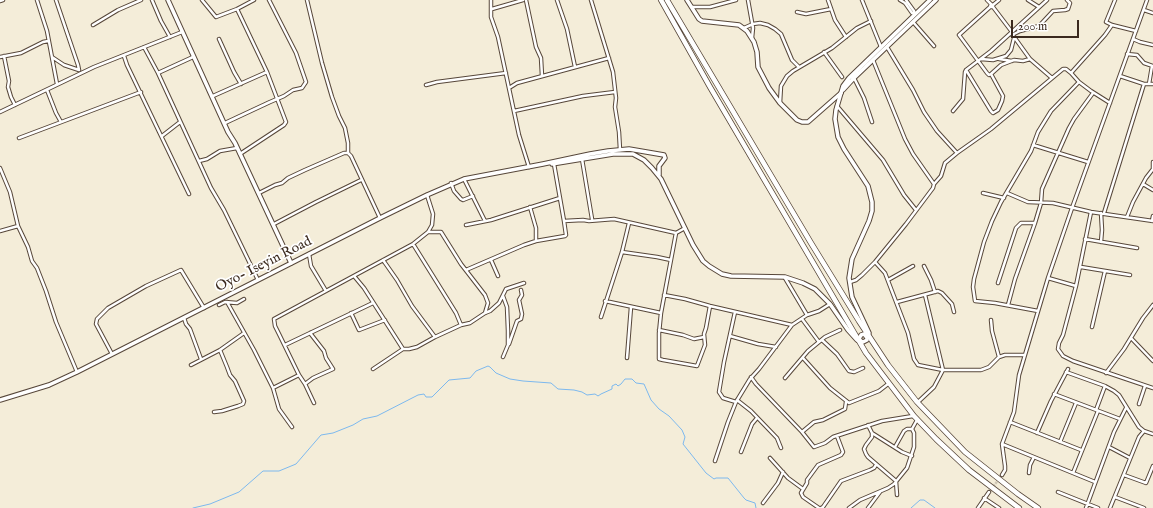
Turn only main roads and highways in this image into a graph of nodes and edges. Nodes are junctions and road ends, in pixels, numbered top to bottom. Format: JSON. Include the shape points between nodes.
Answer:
{"nodes":[{"id":1,"x":168,"y":0,"type":"edge"},
{"id":2,"x":661,"y":0,"type":"edge"},
{"id":3,"x":667,"y":0,"type":"edge"},
{"id":4,"x":687,"y":0,"type":"edge"},
{"id":5,"x":930,"y":0,"type":"edge"},
{"id":6,"x":936,"y":0,"type":"edge"},
{"id":7,"x":917,"y":16,"type":"junction"},
{"id":8,"x":841,"y":93,"type":"junction"},
{"id":9,"x":542,"y":164,"type":"junction"},
{"id":10,"x":659,"y":175,"type":"junction"},
{"id":11,"x":291,"y":263,"type":"junction"},
{"id":12,"x":863,"y":336,"type":"junction"},
{"id":13,"x":0,"y":400,"type":"edge"},
{"id":14,"x":1019,"y":508,"type":"edge"},
{"id":15,"x":1038,"y":508,"type":"edge"}],
"edges":[{"from":1,"to":11,"type":"main road"},
{"from":2,"to":12,"type":"highway","via":[[710,87]]},
{"from":3,"to":12,"type":"highway","via":[[811,242]]},
{"from":4,"to":8,"type":"main road","via":[[702,21],[739,25],[744,28],[752,38],[757,52],[758,67],[769,88],[797,120],[808,122]]},
{"from":5,"to":7,"type":"main road"},
{"from":6,"to":7,"type":"main road"},
{"from":7,"to":8,"type":"main road"},
{"from":7,"to":8,"type":"main road","via":[[849,78]]},
{"from":8,"to":12,"type":"main road","via":[[835,119],[838,137],[868,186],[872,202],[869,221],[852,259],[850,270],[852,297]]},
{"from":9,"to":10,"type":"main road","name":"Oyo- Iseyin Road","via":[[613,154],[633,154],[644,160]]},
{"from":9,"to":10,"type":"main road","name":"Oyo- Iseyin Road","via":[[590,154],[639,150],[664,155],[665,158],[659,166]]},
{"from":9,"to":11,"type":"main road","name":"Oyo- Iseyin Road","via":[[451,183]]},
{"from":10,"to":12,"type":"main road","name":"Oyo- Iseyin Road","via":[[697,253],[715,271],[738,277],[773,276],[796,280],[815,289],[830,304],[851,334]]},
{"from":11,"to":13,"type":"main road","name":"Oyo- Iseyin Road","via":[[77,372],[49,385]]},
{"from":12,"to":14,"type":"highway","via":[[888,384],[915,418],[969,470]]},
{"from":12,"to":15,"type":"highway","via":[[918,402],[965,452]]}]}
